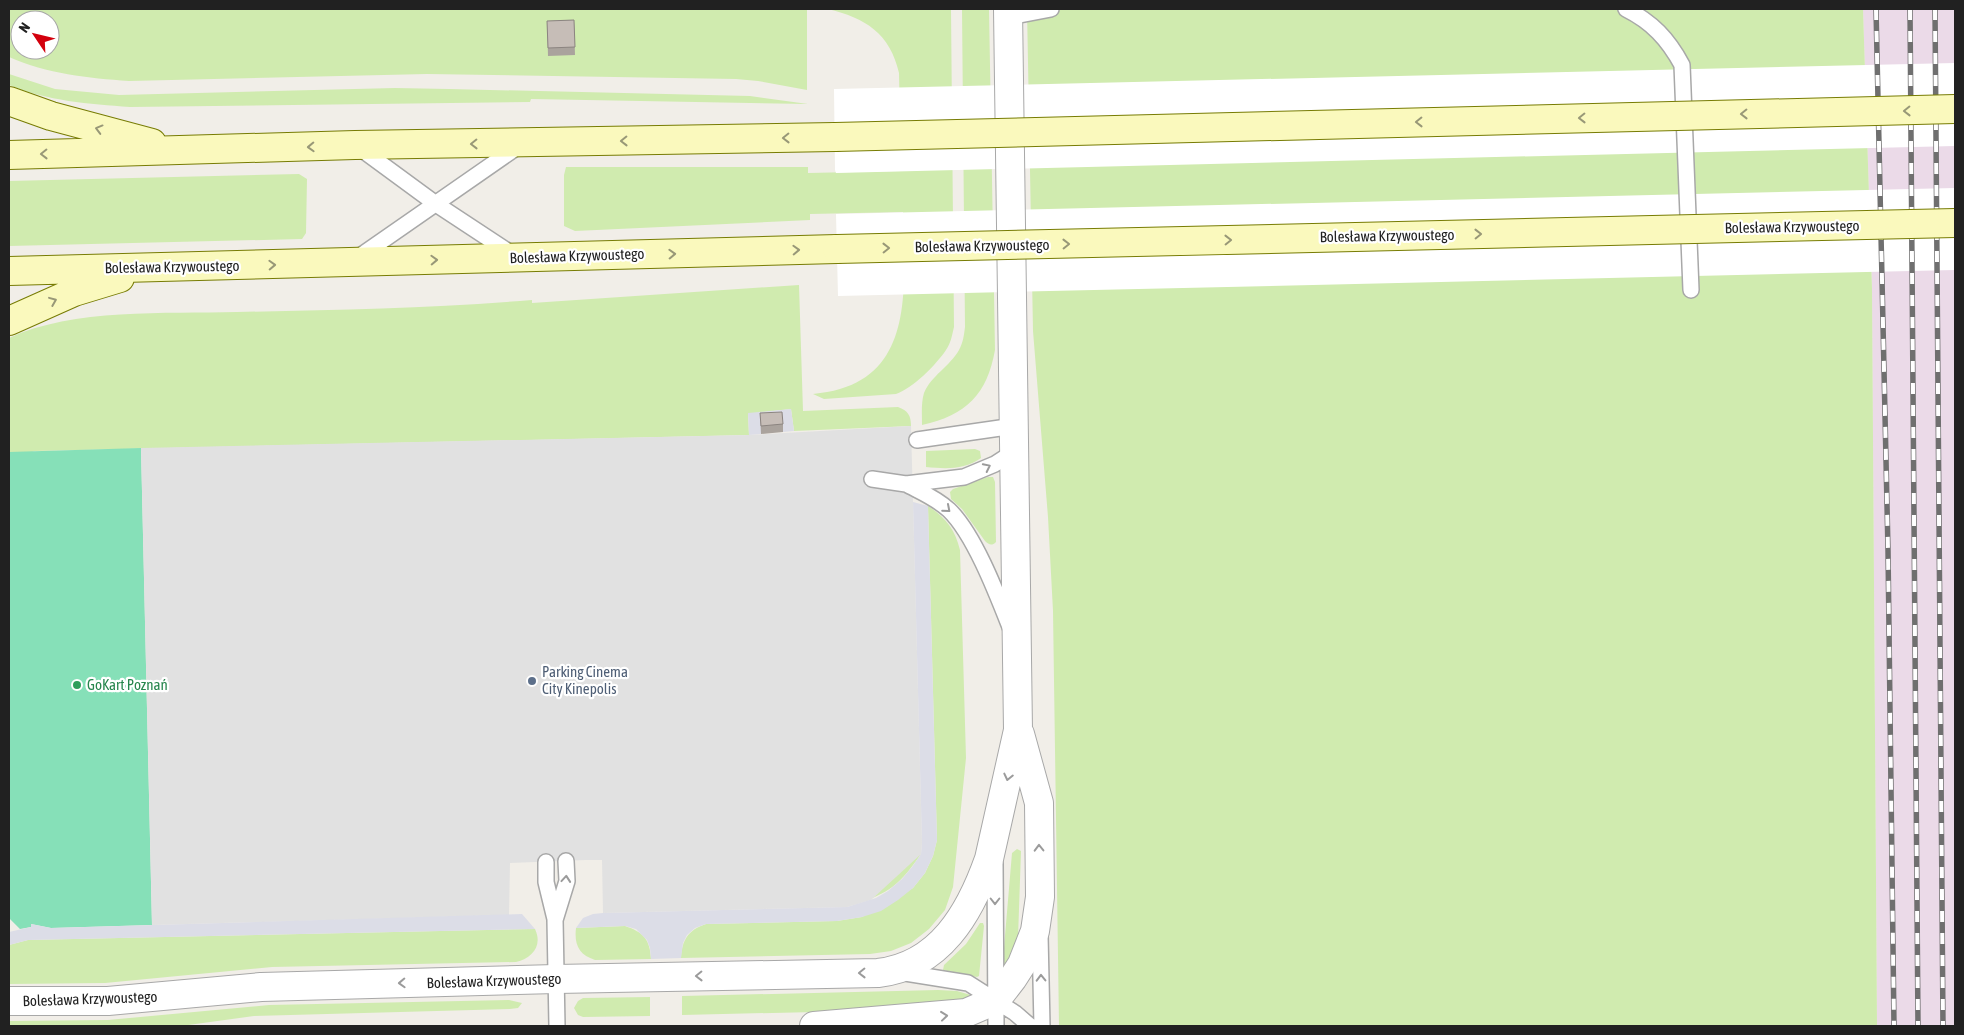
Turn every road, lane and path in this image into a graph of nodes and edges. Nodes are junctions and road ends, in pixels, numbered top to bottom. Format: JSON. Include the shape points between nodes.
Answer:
{"nodes":[{"id":1,"x":1051,"y":9,"type":"edge"},
{"id":2,"x":1626,"y":9,"type":"edge"},
{"id":3,"x":1008,"y":13,"type":"edge"},
{"id":4,"x":9,"y":102,"type":"edge"},
{"id":5,"x":1955,"y":110,"type":"edge"},
{"id":6,"x":522,"y":143,"type":"junction"},
{"id":7,"x":355,"y":145,"type":"junction"},
{"id":8,"x":180,"y":151,"type":"junction"},
{"id":9,"x":9,"y":155,"type":"edge"},
{"id":10,"x":436,"y":204,"type":"junction"},
{"id":11,"x":1955,"y":223,"type":"edge"},
{"id":12,"x":518,"y":258,"type":"junction"},
{"id":13,"x":350,"y":262,"type":"junction"},
{"id":14,"x":171,"y":268,"type":"junction"},
{"id":15,"x":9,"y":271,"type":"edge"},
{"id":16,"x":1691,"y":290,"type":"dead end"},
{"id":17,"x":9,"y":321,"type":"edge"},
{"id":18,"x":1014,"y":438,"type":"junction"},
{"id":19,"x":917,"y":440,"type":"dead end"},
{"id":20,"x":872,"y":479,"type":"dead end"},
{"id":21,"x":906,"y":484,"type":"junction"},
{"id":22,"x":1017,"y":644,"type":"junction"},
{"id":23,"x":1018,"y":730,"type":"junction"},
{"id":24,"x":995,"y":834,"type":"junction"},
{"id":25,"x":566,"y":861,"type":"dead end"},
{"id":26,"x":546,"y":862,"type":"dead end"},
{"id":27,"x":1040,"y":897,"type":"junction"},
{"id":28,"x":555,"y":920,"type":"junction"},
{"id":29,"x":892,"y":972,"type":"junction"},
{"id":30,"x":556,"y":979,"type":"junction"},
{"id":31,"x":996,"y":1000,"type":"junction"},
{"id":32,"x":9,"y":1001,"type":"edge"},
{"id":33,"x":869,"y":1025,"type":"edge"},
{"id":34,"x":557,"y":1026,"type":"edge"},
{"id":35,"x":814,"y":1026,"type":"edge"},
{"id":36,"x":996,"y":1026,"type":"edge"},
{"id":37,"x":1030,"y":1026,"type":"edge"},
{"id":38,"x":1042,"y":1026,"type":"edge"}],
"edges":[{"from":1,"to":3,"type":"lane"},
{"from":2,"to":16,"type":"lane","via":[[1652,25],[1670,44],[1682,65]]},
{"from":3,"to":18,"type":"street"},
{"from":8,"to":4,"type":"main road","one_way":true},
{"from":5,"to":6,"type":"main road","one_way":true,"bridge":true},
{"from":6,"to":7,"type":"main road","one_way":true},
{"from":6,"to":10,"type":"lane"},
{"from":7,"to":8,"type":"main road","one_way":true},
{"from":7,"to":10,"type":"lane"},
{"from":8,"to":9,"type":"main road","one_way":true},
{"from":10,"to":12,"type":"lane"},
{"from":10,"to":13,"type":"lane"},
{"from":12,"to":11,"type":"main road","name":"Bolesława Krzywoustego","one_way":true,"bridge":true},
{"from":13,"to":12,"type":"main road","name":"Bolesława Krzywoustego","one_way":true},
{"from":14,"to":13,"type":"main road","name":"Bolesława Krzywoustego","one_way":true},
{"from":14,"to":15,"type":"main road","name":"Bolesława Krzywoustego"},
{"from":17,"to":14,"type":"main road","one_way":true,"via":[[94,286]]},
{"from":18,"to":19,"type":"lane"},
{"from":21,"to":18,"type":"lane","one_way":true,"via":[[964,477],[995,464]]},
{"from":18,"to":22,"type":"street"},
{"from":20,"to":21,"type":"lane"},
{"from":21,"to":22,"type":"lane","one_way":true,"via":[[942,504],[963,527]]},
{"from":22,"to":23,"type":"street"},
{"from":23,"to":24,"type":"street","name":"Bolesława Krzywoustego","one_way":true},
{"from":27,"to":23,"type":"street","one_way":true,"via":[[1039,803]]},
{"from":24,"to":29,"type":"street","name":"Bolesława Krzywoustego","via":[[983,875],[960,919],[929,955]]},
{"from":24,"to":31,"type":"lane","one_way":true},
{"from":28,"to":25,"type":"lane","one_way":true,"via":[[567,881]]},
{"from":26,"to":28,"type":"lane","via":[[546,882]]},
{"from":27,"to":31,"type":"street","via":[[1035,931],[1028,950]]},
{"from":38,"to":27,"type":"lane","one_way":true},
{"from":28,"to":30,"type":"lane"},
{"from":29,"to":30,"type":"street","name":"Bolesława Krzywoustego","one_way":true},
{"from":29,"to":31,"type":"lane","via":[[968,983]]},
{"from":30,"to":32,"type":"street","name":"Bolesława Krzywoustego","one_way":true,"via":[[261,987],[108,1001]]},
{"from":30,"to":34,"type":"lane"},
{"from":33,"to":31,"type":"street","one_way":true,"via":[[966,1013]]},
{"from":31,"to":36,"type":"lane"},
{"from":31,"to":37,"type":"lane"},
{"from":33,"to":35,"type":"street"}]}
